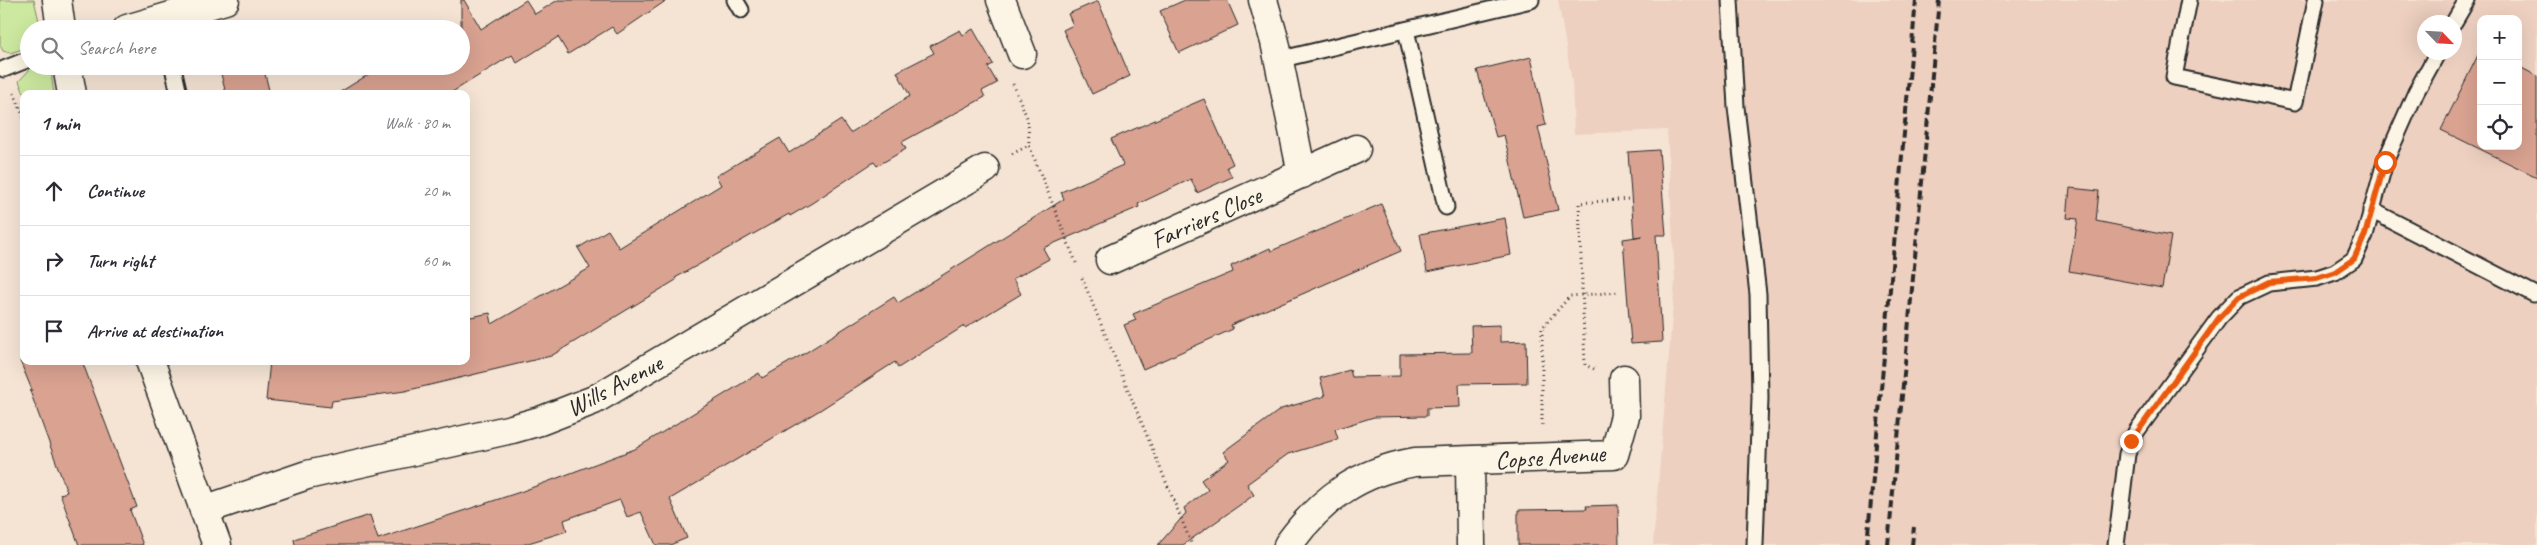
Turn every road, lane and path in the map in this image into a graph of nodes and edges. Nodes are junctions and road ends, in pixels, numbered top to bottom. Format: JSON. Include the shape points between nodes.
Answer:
{"nodes":[{"id":1,"x":57,"y":0,"type":"edge"},
{"id":2,"x":225,"y":0,"type":"edge"},
{"id":3,"x":1263,"y":0,"type":"edge"},
{"id":4,"x":1531,"y":0,"type":"edge"},
{"id":5,"x":1732,"y":0,"type":"edge"},
{"id":6,"x":2189,"y":0,"type":"edge"},
{"id":7,"x":2316,"y":0,"type":"edge"},
{"id":8,"x":2466,"y":0,"type":"edge"},
{"id":9,"x":1007,"y":2,"type":"edge"},
{"id":10,"x":2458,"y":15,"type":"edge"},
{"id":11,"x":60,"y":20,"type":"edge"},
{"id":12,"x":157,"y":20,"type":"edge"},
{"id":13,"x":1406,"y":30,"type":"junction"},
{"id":14,"x":1022,"y":54,"type":"dead end"},
{"id":15,"x":1278,"y":60,"type":"junction"},
{"id":16,"x":2434,"y":60,"type":"edge"},
{"id":17,"x":20,"y":63,"type":"edge"},
{"id":18,"x":4,"y":69,"type":"dead end"},
{"id":19,"x":69,"y":75,"type":"edge"},
{"id":20,"x":175,"y":75,"type":"edge"},
{"id":21,"x":71,"y":90,"type":"edge"},
{"id":22,"x":178,"y":90,"type":"edge"},
{"id":23,"x":1356,"y":149,"type":"dead end"},
{"id":24,"x":985,"y":169,"type":"dead end"},
{"id":25,"x":1302,"y":174,"type":"junction"},
{"id":26,"x":1629,"y":199,"type":"dead end"},
{"id":27,"x":1446,"y":206,"type":"dead end"},
{"id":28,"x":2371,"y":210,"type":"junction"},
{"id":29,"x":1110,"y":260,"type":"dead end"},
{"id":30,"x":1620,"y":292,"type":"dead end"},
{"id":31,"x":2534,"y":294,"type":"dead end"},
{"id":32,"x":1582,"y":295,"type":"junction"},
{"id":33,"x":151,"y":365,"type":"edge"},
{"id":34,"x":1624,"y":378,"type":"joint"},
{"id":35,"x":1541,"y":459,"type":"junction"},
{"id":36,"x":1470,"y":462,"type":"junction"},
{"id":37,"x":204,"y":510,"type":"junction"},
{"id":38,"x":217,"y":545,"type":"edge"},
{"id":39,"x":1288,"y":545,"type":"edge"},
{"id":40,"x":1471,"y":545,"type":"edge"},
{"id":41,"x":1755,"y":545,"type":"edge"},
{"id":42,"x":2116,"y":545,"type":"edge"}],
"edges":[{"from":1,"to":11,"type":"street"},
{"from":2,"to":12,"type":"street"},
{"from":3,"to":15,"type":"street"},
{"from":4,"to":13,"type":"lane"},
{"from":5,"to":41,"type":"lane","via":[[1736,108],[1758,294],[1760,398]]},
{"from":6,"to":7,"type":"lane","via":[[2174,77],[2295,102]]},
{"from":8,"to":10,"type":"lane"},
{"from":9,"to":14,"type":"street"},
{"from":13,"to":15,"type":"lane"},
{"from":13,"to":27,"type":"lane"},
{"from":15,"to":25,"type":"street"},
{"from":16,"to":28,"type":"lane","via":[[2385,162]]},
{"from":17,"to":18,"type":"lane"},
{"from":19,"to":21,"type":"street"},
{"from":20,"to":22,"type":"lane"},
{"from":23,"to":25,"type":"street","name":"Farriers Close"},
{"from":24,"to":37,"type":"street","name":"Wills Avenue","via":[[594,400],[540,422],[306,475]]},
{"from":25,"to":29,"type":"street","name":"Farriers Close"},
{"from":26,"to":32,"type":"path","via":[[1579,203]]},
{"from":28,"to":31,"type":"lane"},
{"from":28,"to":42,"type":"lane","via":[[2365,235],[2354,259],[2335,272],[2317,278],[2269,282],[2239,297],[2219,318],[2131,441]]},
{"from":30,"to":32,"type":"path"},
{"from":32,"to":34,"type":"path","via":[[1585,365]]},
{"from":32,"to":35,"type":"path","via":[[1570,296],[1542,328]]},
{"from":33,"to":37,"type":"street"},
{"from":34,"to":35,"type":"street","name":"Copse Avenue","via":[[1625,416],[1614,455]]},
{"from":35,"to":36,"type":"street","name":"Copse Avenue"},
{"from":36,"to":39,"type":"street","name":"Copse Avenue","via":[[1415,462],[1375,472],[1344,488],[1323,504],[1307,518]]},
{"from":36,"to":40,"type":"street","name":"Copse Avenue"},
{"from":37,"to":38,"type":"street"}]}
